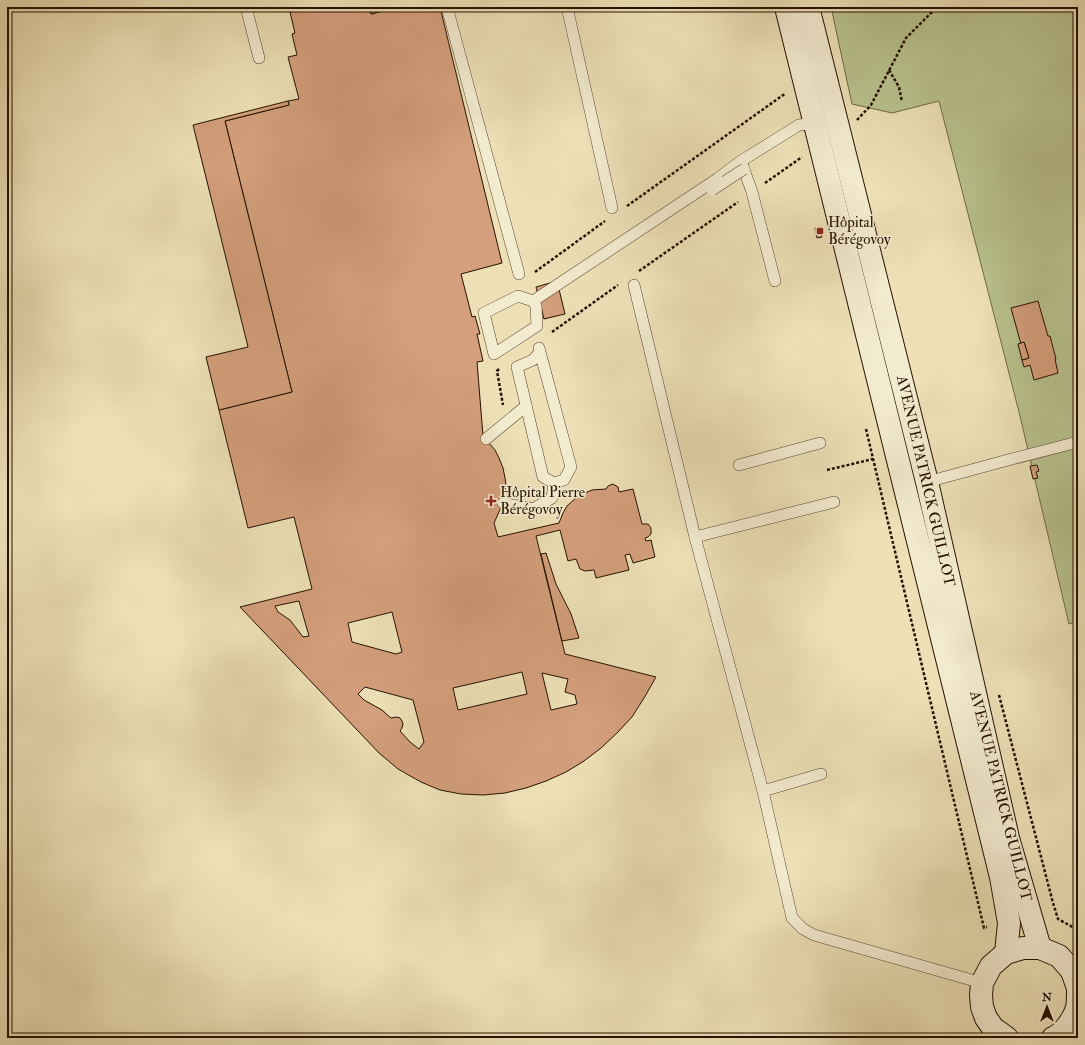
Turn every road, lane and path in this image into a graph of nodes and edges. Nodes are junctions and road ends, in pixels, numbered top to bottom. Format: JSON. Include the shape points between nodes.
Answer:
{"nodes":[{"id":1,"x":246,"y":7,"type":"edge"},
{"id":2,"x":447,"y":7,"type":"edge"},
{"id":3,"x":567,"y":7,"type":"edge"},
{"id":4,"x":786,"y":7,"type":"edge"},
{"id":5,"x":937,"y":7,"type":"edge"},
{"id":6,"x":811,"y":10,"type":"edge"},
{"id":7,"x":258,"y":58,"type":"dead end"},
{"id":8,"x":889,"y":70,"type":"junction"},
{"id":9,"x":804,"y":80,"type":"junction"},
{"id":10,"x":902,"y":102,"type":"dead end"},
{"id":11,"x":814,"y":123,"type":"junction"},
{"id":12,"x":838,"y":127,"type":"junction"},
{"id":13,"x":822,"y":154,"type":"junction"},
{"id":14,"x":743,"y":165,"type":"junction"},
{"id":15,"x":752,"y":192,"type":"junction"},
{"id":16,"x":612,"y":208,"type":"dead end"},
{"id":17,"x":624,"y":208,"type":"dead end"},
{"id":18,"x":605,"y":221,"type":"dead end"},
{"id":19,"x":637,"y":272,"type":"dead end"},
{"id":20,"x":524,"y":275,"type":"joint"},
{"id":21,"x":775,"y":281,"type":"dead end"},
{"id":22,"x":629,"y":283,"type":"joint"},
{"id":23,"x":534,"y":304,"type":"junction"},
{"id":24,"x":548,"y":335,"type":"dead end"},
{"id":25,"x":503,"y":366,"type":"dead end"},
{"id":26,"x":525,"y":404,"type":"junction"},
{"id":27,"x":486,"y":439,"type":"dead end"},
{"id":28,"x":1078,"y":442,"type":"edge"},
{"id":29,"x":820,"y":443,"type":"dead end"},
{"id":30,"x":739,"y":465,"type":"dead end"},
{"id":31,"x":927,"y":482,"type":"junction"},
{"id":32,"x":554,"y":483,"type":"junction"},
{"id":33,"x":834,"y":502,"type":"dead end"},
{"id":34,"x":503,"y":503,"type":"dead end"},
{"id":35,"x":695,"y":537,"type":"junction"},
{"id":36,"x":821,"y":774,"type":"dead end"},
{"id":37,"x":763,"y":791,"type":"junction"},
{"id":38,"x":1040,"y":948,"type":"junction"},
{"id":39,"x":1006,"y":953,"type":"junction"},
{"id":40,"x":1077,"y":980,"type":"edge"},
{"id":41,"x":982,"y":983,"type":"junction"},
{"id":42,"x":994,"y":1035,"type":"edge"},
{"id":43,"x":1055,"y":1037,"type":"edge"}],
"edges":[{"from":1,"to":7,"type":"lane"},
{"from":2,"to":20,"type":"lane"},
{"from":3,"to":16,"type":"lane"},
{"from":4,"to":9,"type":"street","name":"AVENUE PATRICK GUILLOT"},
{"from":5,"to":8,"type":"path","via":[[906,38]]},
{"from":6,"to":12,"type":"street","name":"AVENUE PATRICK GUILLOT"},
{"from":8,"to":10,"type":"path","via":[[899,87]]},
{"from":8,"to":12,"type":"path","via":[[871,105],[857,120]]},
{"from":9,"to":11,"type":"street","name":"AVENUE PATRICK GUILLOT"},
{"from":9,"to":17,"type":"path"},
{"from":11,"to":12,"type":"lane"},
{"from":11,"to":13,"type":"street","name":"AVENUE PATRICK GUILLOT"},
{"from":11,"to":14,"type":"lane","via":[[799,125]]},
{"from":12,"to":31,"type":"street","name":"AVENUE PATRICK GUILLOT"},
{"from":13,"to":15,"type":"path"},
{"from":13,"to":39,"type":"street","name":"AVENUE PATRICK GUILLOT","via":[[1001,878],[1009,923]]},
{"from":14,"to":15,"type":"lane"},
{"from":14,"to":23,"type":"lane","bridge":true},
{"from":15,"to":19,"type":"path"},
{"from":15,"to":21,"type":"lane"},
{"from":18,"to":20,"type":"path"},
{"from":22,"to":24,"type":"path"},
{"from":22,"to":35,"type":"lane"},
{"from":23,"to":23,"type":"lane","bridge":true,"via":[[518,296],[484,312],[494,354],[537,326]]},
{"from":25,"to":26,"type":"path","via":[[497,371],[503,409]]},
{"from":26,"to":27,"type":"lane"},
{"from":26,"to":32,"type":"lane","via":[[543,477]]},
{"from":26,"to":32,"type":"lane","via":[[516,366],[533,360],[539,350],[571,467],[564,480]]},
{"from":28,"to":31,"type":"lane"},
{"from":29,"to":30,"type":"lane"},
{"from":31,"to":38,"type":"street","name":"AVENUE PATRICK GUILLOT","via":[[1008,838]]},
{"from":32,"to":34,"type":"lane","via":[[552,498],[533,509]]},
{"from":33,"to":35,"type":"lane"},
{"from":35,"to":37,"type":"lane"},
{"from":36,"to":37,"type":"lane"},
{"from":37,"to":41,"type":"lane","via":[[792,918],[803,929],[814,935]]},
{"from":38,"to":39,"type":"street","via":[[1023,948]]},
{"from":38,"to":40,"type":"street","via":[[1059,956]]},
{"from":39,"to":41,"type":"street","via":[[991,966]]},
{"from":40,"to":43,"type":"street","via":[[1077,1007],[1070,1023]]},
{"from":41,"to":42,"type":"street","via":[[982,1007]]}]}
